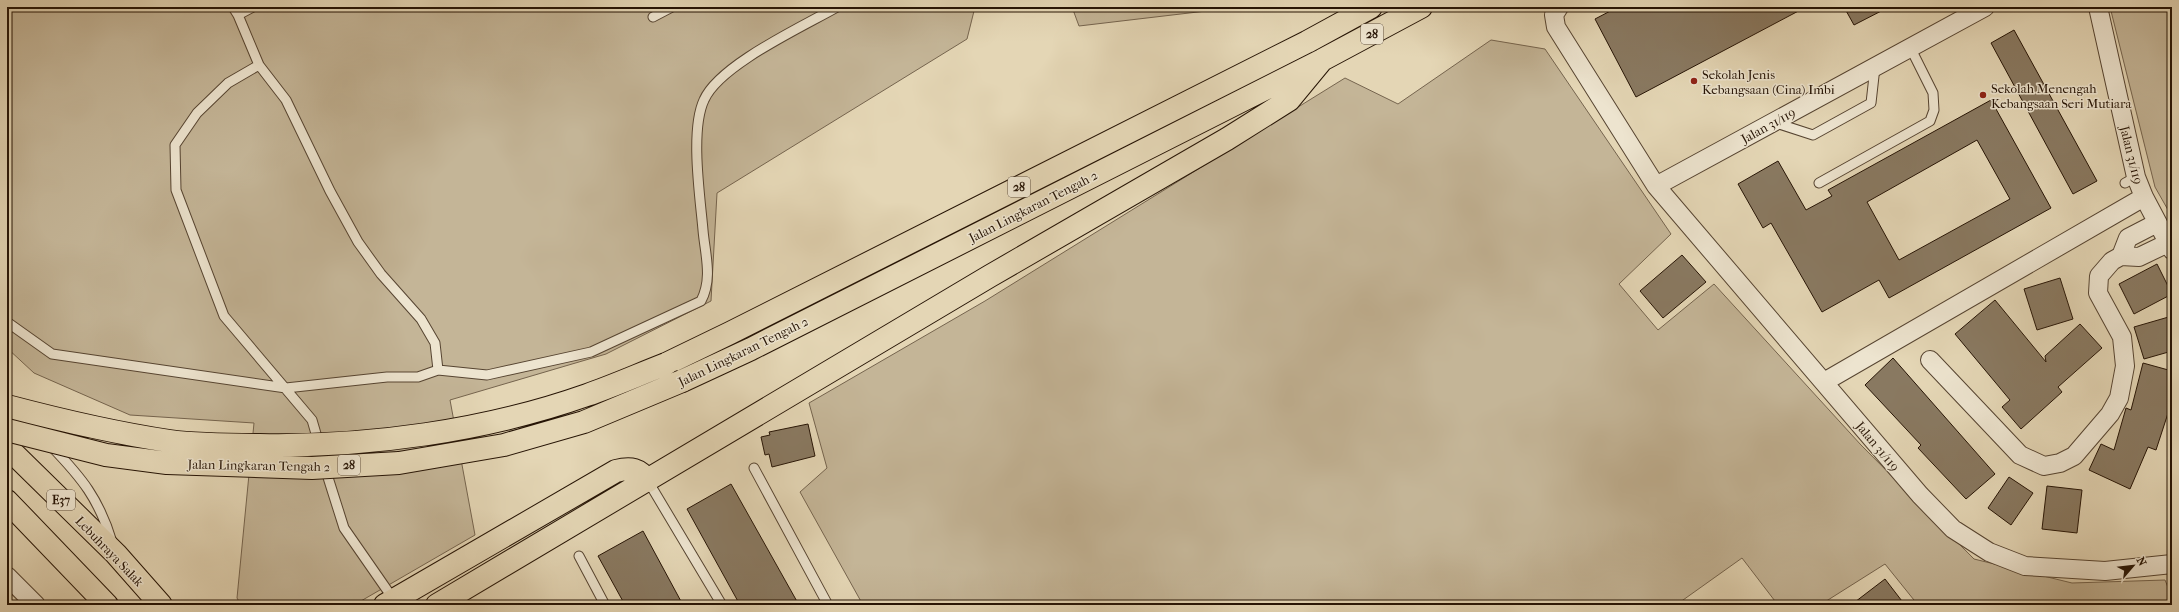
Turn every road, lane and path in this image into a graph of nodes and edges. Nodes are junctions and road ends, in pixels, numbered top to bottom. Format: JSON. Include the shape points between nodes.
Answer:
{"nodes":[{"id":1,"x":253,"y":7,"type":"edge"},
{"id":2,"x":672,"y":7,"type":"edge"},
{"id":3,"x":837,"y":7,"type":"edge"},
{"id":4,"x":1371,"y":7,"type":"edge"},
{"id":5,"x":1421,"y":7,"type":"edge"},
{"id":6,"x":1985,"y":7,"type":"edge"},
{"id":7,"x":2098,"y":7,"type":"edge"},
{"id":8,"x":236,"y":11,"type":"edge"},
{"id":9,"x":1557,"y":11,"type":"edge"},
{"id":10,"x":653,"y":17,"type":"dead end"},
{"id":11,"x":1910,"y":48,"type":"junction"},
{"id":12,"x":1322,"y":60,"type":"junction"},
{"id":13,"x":260,"y":65,"type":"junction"},
{"id":14,"x":1875,"y":67,"type":"junction"},
{"id":15,"x":1773,"y":122,"type":"junction"},
{"id":16,"x":1819,"y":183,"type":"dead end"},
{"id":17,"x":1656,"y":186,"type":"junction"},
{"id":18,"x":2144,"y":196,"type":"junction"},
{"id":19,"x":2157,"y":223,"type":"junction"},
{"id":20,"x":2170,"y":246,"type":"edge"},
{"id":21,"x":2121,"y":256,"type":"junction"},
{"id":22,"x":7,"y":322,"type":"edge"},
{"id":23,"x":1930,"y":360,"type":"dead end"},
{"id":24,"x":438,"y":370,"type":"junction"},
{"id":25,"x":1824,"y":382,"type":"junction"},
{"id":26,"x":286,"y":388,"type":"junction"},
{"id":27,"x":7,"y":401,"type":"edge"},
{"id":28,"x":7,"y":406,"type":"edge"},
{"id":29,"x":7,"y":430,"type":"edge"},
{"id":30,"x":7,"y":447,"type":"edge"},
{"id":31,"x":754,"y":468,"type":"dead end"},
{"id":32,"x":648,"y":481,"type":"junction"},
{"id":33,"x":7,"y":501,"type":"edge"},
{"id":34,"x":116,"y":554,"type":"junction"},
{"id":35,"x":579,"y":556,"type":"dead end"},
{"id":36,"x":2172,"y":564,"type":"edge"},
{"id":37,"x":7,"y":576,"type":"edge"},
{"id":38,"x":390,"y":603,"type":"edge"},
{"id":39,"x":36,"y":605,"type":"edge"},
{"id":40,"x":107,"y":605,"type":"edge"},
{"id":41,"x":161,"y":605,"type":"edge"},
{"id":42,"x":437,"y":605,"type":"edge"},
{"id":43,"x":605,"y":605,"type":"edge"},
{"id":44,"x":722,"y":605,"type":"edge"},
{"id":45,"x":828,"y":605,"type":"edge"}],
"edges":[{"from":1,"to":8,"type":"lane"},
{"from":2,"to":10,"type":"lane"},
{"from":3,"to":24,"type":"lane","via":[[742,61],[712,85],[703,101],[698,129],[698,174],[708,268],[707,287],[701,301],[591,352],[487,375]]},
{"from":4,"to":28,"type":"highway","name":"Jalan Lingkaran Tengah 2","number":"28","bridge":true,"via":[[1286,53],[730,334],[666,364],[586,395],[512,417],[405,438],[308,446],[240,445],[170,441],[61,420]]},
{"from":5,"to":12,"type":"highway","name":"Jalan Lingkaran Tengah 2","number":"28"},
{"from":6,"to":11,"type":"street","name":"Jalan 31/119"},
{"from":7,"to":18,"type":"street","name":"Jalan 31/119","via":[[2131,180]]},
{"from":8,"to":13,"type":"lane"},
{"from":9,"to":17,"type":"street","name":"Jalan 31/119","via":[[1556,27]]},
{"from":11,"to":14,"type":"street","name":"Jalan 31/119"},
{"from":11,"to":16,"type":"lane","via":[[1933,93],[1934,110],[1930,121]]},
{"from":12,"to":29,"type":"highway","name":"Jalan Lingkaran Tengah 2","number":"28","bridge":true,"via":[[758,346],[584,422],[504,445],[398,463],[312,468],[167,463],[106,455]]},
{"from":12,"to":32,"type":"highway","via":[[1289,100],[1228,139],[983,280]]},
{"from":13,"to":24,"type":"lane","via":[[286,100],[330,192],[358,242],[381,274],[421,319],[435,343]]},
{"from":13,"to":26,"type":"lane","via":[[228,83],[197,113],[176,145],[176,190],[224,316]]},
{"from":14,"to":15,"type":"street","name":"Jalan 31/119"},
{"from":14,"to":15,"type":"lane","via":[[1871,103],[1819,132],[1813,135]]},
{"from":15,"to":17,"type":"street","name":"Jalan 31/119"},
{"from":17,"to":25,"type":"street","name":"Jalan 31/119"},
{"from":18,"to":19,"type":"street","name":"Jalan 31/119"},
{"from":18,"to":25,"type":"street"},
{"from":19,"to":20,"type":"street","name":"Jalan 31/119"},
{"from":19,"to":21,"type":"street","via":[[2128,238]]},
{"from":20,"to":21,"type":"street","via":[[2139,257]]},
{"from":21,"to":23,"type":"street","via":[[2112,261],[2099,276],[2098,293],[2122,337],[2125,366],[2119,398],[2110,414],[2074,456],[2060,463],[2044,466],[2020,455]]},
{"from":22,"to":26,"type":"lane","via":[[52,354]]},
{"from":24,"to":26,"type":"lane","via":[[418,377],[387,377]]},
{"from":25,"to":36,"type":"street","name":"Jalan 31/119","via":[[1953,530],[1989,552],[2025,566],[2061,570],[2105,571]]},
{"from":26,"to":38,"type":"lane","via":[[312,420],[344,528]]},
{"from":27,"to":34,"type":"lane","via":[[74,471],[93,495],[104,516]]},
{"from":30,"to":34,"type":"highway","name":"Lebuhraya Salak","number":"E37"},
{"from":31,"to":45,"type":"lane"},
{"from":32,"to":38,"type":"highway","via":[[640,471],[629,468],[616,471]]},
{"from":32,"to":42,"type":"highway"},
{"from":32,"to":44,"type":"lane"},
{"from":33,"to":40,"type":"highway"},
{"from":34,"to":41,"type":"highway","name":"Lebuhraya Salak","number":"E37"},
{"from":35,"to":43,"type":"lane"},
{"from":37,"to":39,"type":"street"}]}
